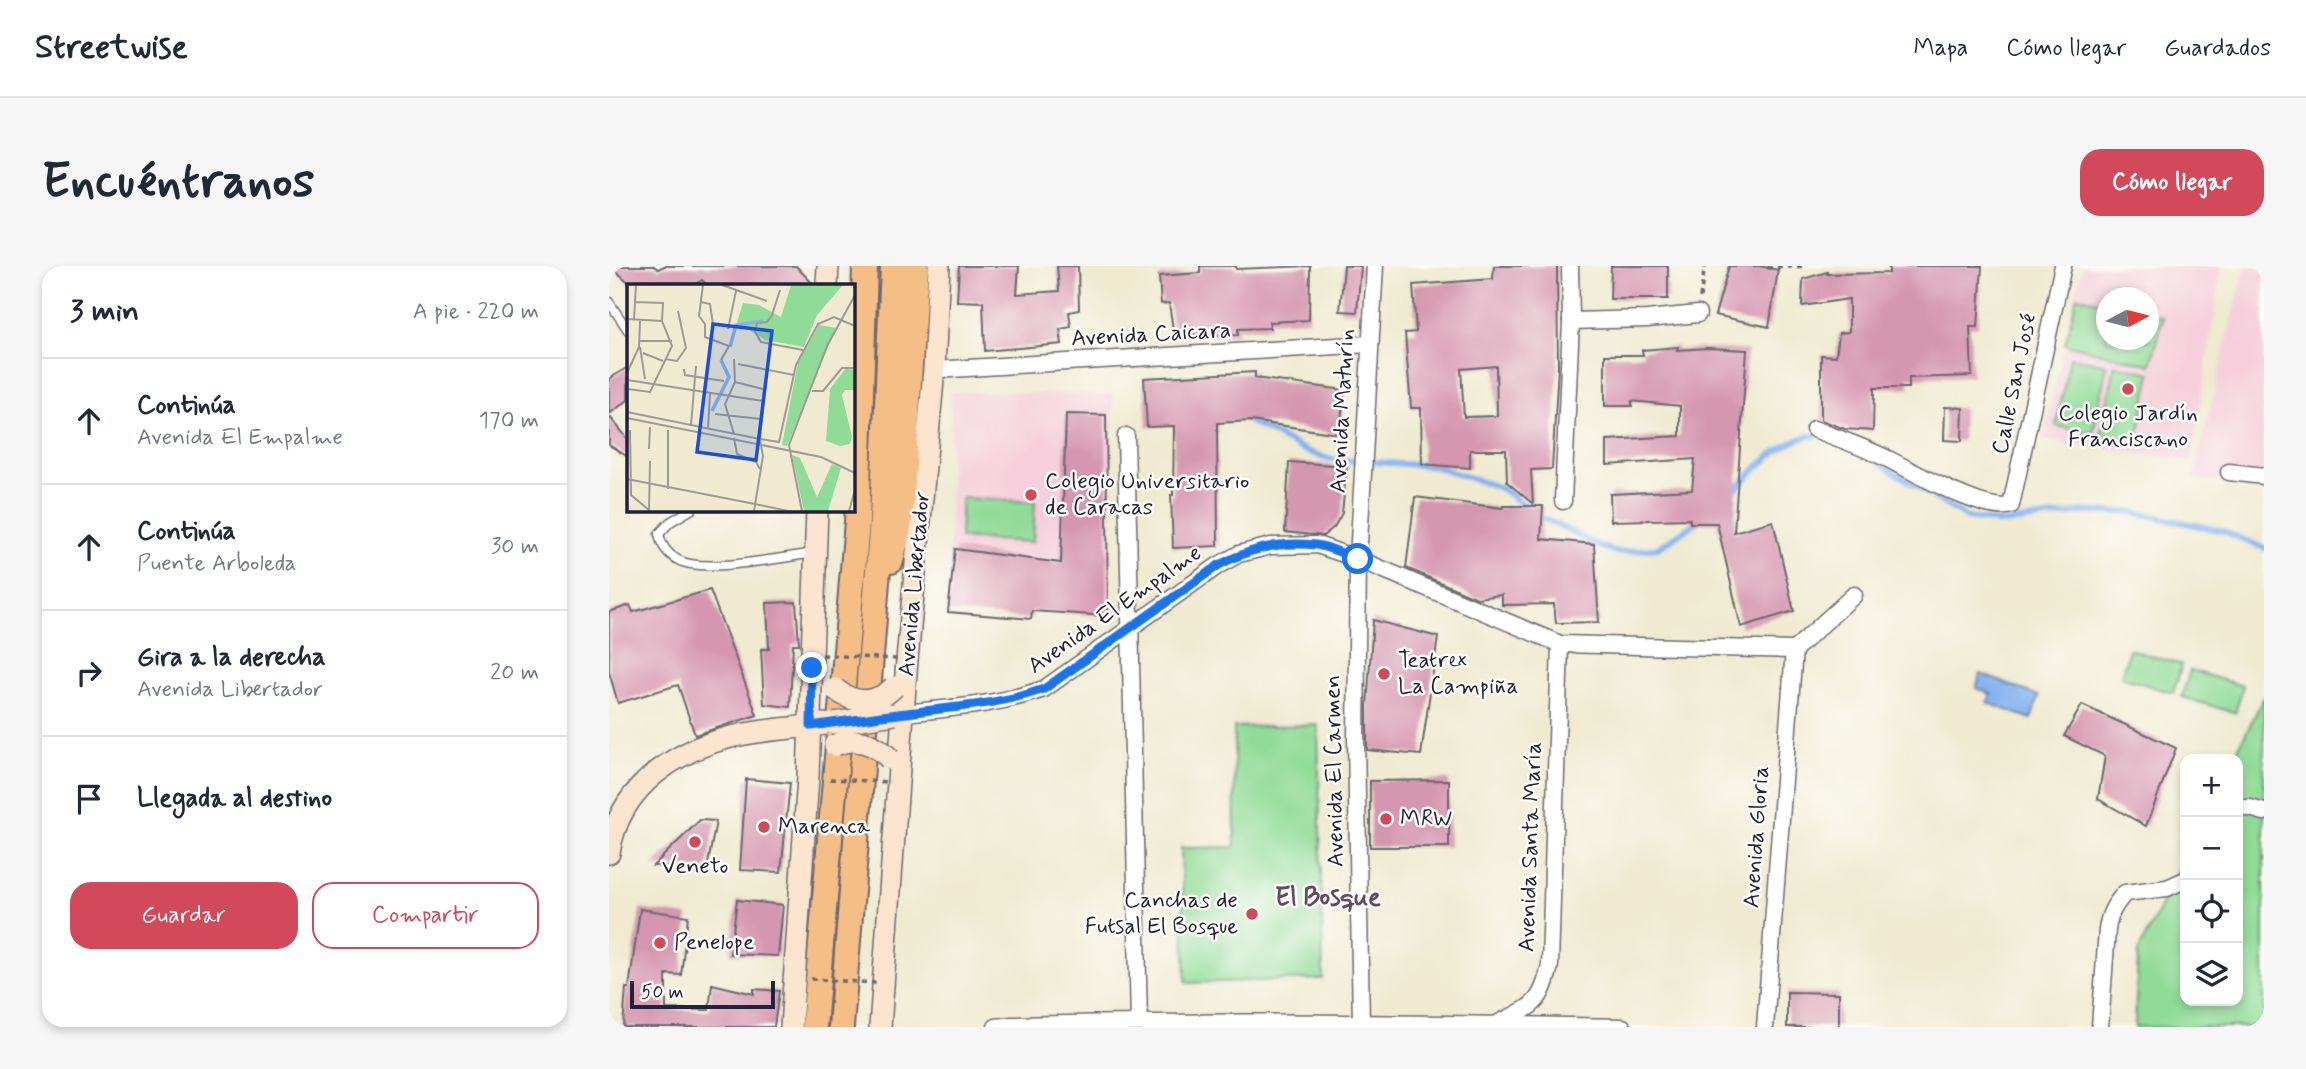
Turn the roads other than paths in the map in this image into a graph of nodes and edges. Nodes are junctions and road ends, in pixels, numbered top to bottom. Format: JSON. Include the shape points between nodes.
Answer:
{"nodes":[{"id":1,"x":828,"y":266,"type":"edge"},
{"id":2,"x":849,"y":266,"type":"edge"},
{"id":3,"x":865,"y":266,"type":"edge"},
{"id":4,"x":893,"y":266,"type":"edge"},
{"id":5,"x":916,"y":266,"type":"edge"},
{"id":6,"x":939,"y":266,"type":"edge"},
{"id":7,"x":1375,"y":266,"type":"edge"},
{"id":8,"x":1570,"y":266,"type":"edge"},
{"id":9,"x":2063,"y":266,"type":"edge"},
{"id":10,"x":827,"y":284,"type":"edge"},
{"id":11,"x":849,"y":284,"type":"edge"},
{"id":12,"x":609,"y":302,"type":"edge"},
{"id":13,"x":1698,"y":314,"type":"road end"},
{"id":14,"x":1571,"y":321,"type":"junction"},
{"id":15,"x":627,"y":329,"type":"edge"},
{"id":16,"x":1370,"y":344,"type":"junction"},
{"id":17,"x":934,"y":370,"type":"junction"},
{"id":18,"x":1814,"y":429,"type":"dead end"},
{"id":19,"x":1126,"y":436,"type":"dead end"},
{"id":20,"x":2229,"y":472,"type":"dead end"},
{"id":21,"x":2264,"y":476,"type":"edge"},
{"id":22,"x":1563,"y":500,"type":"dead end"},
{"id":23,"x":689,"y":511,"type":"edge"},
{"id":24,"x":817,"y":511,"type":"edge"},
{"id":25,"x":847,"y":511,"type":"edge"},
{"id":26,"x":816,"y":553,"type":"junction"},
{"id":27,"x":1358,"y":559,"type":"junction"},
{"id":28,"x":876,"y":594,"type":"junction"},
{"id":29,"x":1854,"y":596,"type":"dead end"},
{"id":30,"x":1132,"y":628,"type":"junction"},
{"id":31,"x":849,"y":633,"type":"junction"},
{"id":32,"x":1560,"y":644,"type":"junction"},
{"id":33,"x":1794,"y":650,"type":"junction"},
{"id":34,"x":817,"y":661,"type":"junction"},
{"id":35,"x":899,"y":674,"type":"junction"},
{"id":36,"x":900,"y":713,"type":"junction"},
{"id":37,"x":811,"y":726,"type":"junction"},
{"id":38,"x":809,"y":762,"type":"junction"},
{"id":39,"x":893,"y":770,"type":"junction"},
{"id":40,"x":2243,"y":808,"type":"edge"},
{"id":41,"x":2264,"y":812,"type":"edge"},
{"id":42,"x":609,"y":853,"type":"edge"},
{"id":43,"x":2180,"y":882,"type":"edge"},
{"id":44,"x":1139,"y":1023,"type":"junction"},
{"id":45,"x":1361,"y":1024,"type":"junction"},
{"id":46,"x":1496,"y":1024,"type":"junction"},
{"id":47,"x":790,"y":1027,"type":"edge"},
{"id":48,"x":814,"y":1027,"type":"edge"},
{"id":49,"x":841,"y":1027,"type":"edge"},
{"id":50,"x":880,"y":1027,"type":"edge"},
{"id":51,"x":996,"y":1027,"type":"edge"},
{"id":52,"x":1623,"y":1027,"type":"edge"},
{"id":53,"x":1765,"y":1027,"type":"edge"},
{"id":54,"x":2100,"y":1027,"type":"edge"}],
"edges":[{"from":1,"to":10,"type":"main road"},
{"from":2,"to":11,"type":"main road"},
{"from":3,"to":31,"type":"main road"},
{"from":4,"to":28,"type":"main road","name":"Avenida Libertador"},
{"from":5,"to":28,"type":"main road","via":[[898,528],[891,561]]},
{"from":6,"to":17,"type":"main road","name":"Avenida Libertador"},
{"from":7,"to":16,"type":"street","name":"Avenida Maturín"},
{"from":8,"to":14,"type":"street"},
{"from":9,"to":18,"type":"street","name":"Calle San José","via":[[2013,502],[2004,508],[1935,484]]},
{"from":12,"to":15,"type":"lane"},
{"from":13,"to":14,"type":"street"},
{"from":14,"to":22,"type":"street"},
{"from":16,"to":17,"type":"street","name":"Avenida Caicara"},
{"from":16,"to":27,"type":"street","name":"Avenida Maturín"},
{"from":17,"to":35,"type":"main road","name":"Avenida Libertador"},
{"from":19,"to":30,"type":"street"},
{"from":20,"to":21,"type":"street"},
{"from":23,"to":26,"type":"lane","via":[[659,534],[661,545],[678,561],[706,567]]},
{"from":24,"to":26,"type":"main road"},
{"from":25,"to":31,"type":"main road"},
{"from":26,"to":34,"type":"main road"},
{"from":27,"to":30,"type":"street","name":"Avenida El Empalme","via":[[1317,545],[1271,546],[1239,554]]},
{"from":27,"to":32,"type":"street","name":"Avenida El Empalme"},
{"from":27,"to":45,"type":"street","name":"Avenida El Carmen"},
{"from":28,"to":49,"type":"main road","name":"Avenida Libertador"},
{"from":29,"to":33,"type":"street"},
{"from":30,"to":36,"type":"street","name":"Avenida El Empalme","via":[[1044,689],[975,706]]},
{"from":30,"to":44,"type":"street"},
{"from":31,"to":48,"type":"main road"},
{"from":32,"to":33,"type":"street","name":"Avenida El Empalme"},
{"from":32,"to":46,"type":"street","name":"Avenida Santa María","via":[[1550,965],[1546,988],[1530,1007]]},
{"from":33,"to":53,"type":"street","name":"Avenida Gloria"},
{"from":34,"to":35,"type":"main road","bridge":true,"via":[[835,689],[858,701],[875,701]]},
{"from":34,"to":37,"type":"main road"},
{"from":35,"to":36,"type":"main road","name":"Avenida Libertador"},
{"from":36,"to":37,"type":"main road","bridge":true},
{"from":36,"to":39,"type":"main road","name":"Avenida Libertador"},
{"from":37,"to":38,"type":"main road"},
{"from":37,"to":42,"type":"main road","via":[[745,734],[672,761],[635,793],[619,817]]},
{"from":38,"to":39,"type":"main road","bridge":true,"via":[[835,745],[862,741],[871,744]]},
{"from":38,"to":47,"type":"main road"},
{"from":39,"to":50,"type":"main road","name":"Avenida Libertador"},
{"from":40,"to":41,"type":"street"},
{"from":43,"to":54,"type":"street","via":[[2125,893],[2113,908],[2107,930]]},
{"from":44,"to":45,"type":"street"},
{"from":44,"to":51,"type":"street"},
{"from":45,"to":46,"type":"street"},
{"from":46,"to":52,"type":"street"}]}
